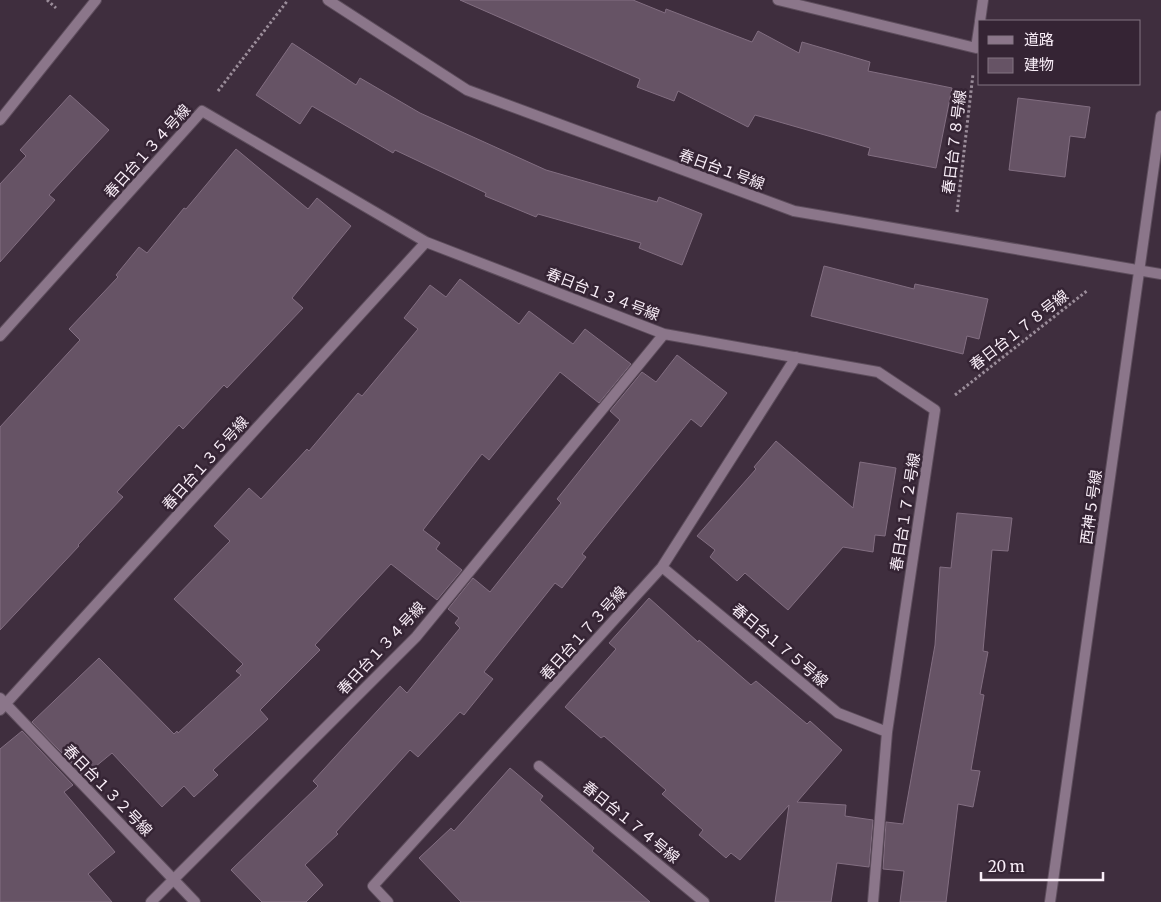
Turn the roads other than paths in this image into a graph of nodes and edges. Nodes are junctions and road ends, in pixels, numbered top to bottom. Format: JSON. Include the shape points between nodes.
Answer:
{"nodes":[{"id":1,"x":96,"y":0,"type":"edge"},
{"id":2,"x":328,"y":0,"type":"edge"},
{"id":3,"x":778,"y":0,"type":"edge"},
{"id":4,"x":983,"y":0,"type":"edge"},
{"id":5,"x":980,"y":20,"type":"edge"},
{"id":6,"x":978,"y":35,"type":"edge"},
{"id":7,"x":1161,"y":116,"type":"edge"},
{"id":8,"x":0,"y":120,"type":"edge"},
{"id":9,"x":426,"y":242,"type":"junction"},
{"id":10,"x":1139,"y":271,"type":"junction"},
{"id":11,"x":1161,"y":274,"type":"edge"},
{"id":12,"x":664,"y":334,"type":"junction"},
{"id":13,"x":0,"y":336,"type":"edge"},
{"id":14,"x":796,"y":357,"type":"junction"},
{"id":15,"x":662,"y":567,"type":"junction"},
{"id":16,"x":2,"y":704,"type":"edge"},
{"id":17,"x":887,"y":732,"type":"junction"},
{"id":18,"x":539,"y":766,"type":"dead end"},
{"id":19,"x":174,"y":880,"type":"junction"},
{"id":20,"x":151,"y":902,"type":"edge"},
{"id":21,"x":195,"y":902,"type":"edge"},
{"id":22,"x":388,"y":902,"type":"edge"},
{"id":23,"x":704,"y":902,"type":"edge"},
{"id":24,"x":873,"y":902,"type":"edge"},
{"id":25,"x":1050,"y":902,"type":"edge"}],
"edges":[{"from":1,"to":8,"type":"street"},
{"from":2,"to":10,"type":"street","name":"春日台１号線","via":[[466,90],[794,211]]},
{"from":3,"to":6,"type":"street","via":[[976,48]]},
{"from":4,"to":5,"type":"street"},
{"from":7,"to":10,"type":"street","name":"西神５号線"},
{"from":9,"to":12,"type":"street","name":"春日台１３４号線"},
{"from":9,"to":13,"type":"street","name":"春日台１３４号線","via":[[202,111]]},
{"from":9,"to":16,"type":"street","name":"春日台１３５号線"},
{"from":10,"to":11,"type":"street","name":"春日台１号線"},
{"from":10,"to":25,"type":"street","name":"西神５号線"},
{"from":12,"to":14,"type":"street"},
{"from":12,"to":19,"type":"street","name":"春日台１３４号線","via":[[416,637]]},
{"from":14,"to":15,"type":"street","name":"春日台１７３号線"},
{"from":14,"to":17,"type":"street","name":"春日台１７２号線","via":[[878,372],[935,410]]},
{"from":15,"to":17,"type":"street","name":"春日台１７５号線","via":[[838,713]]},
{"from":15,"to":22,"type":"street","name":"春日台１７３号線","via":[[373,886]]},
{"from":16,"to":19,"type":"street","name":"春日台１３２号線"},
{"from":17,"to":24,"type":"street","name":"春日台１７２号線"},
{"from":18,"to":23,"type":"street","name":"春日台１７４号線"},
{"from":19,"to":20,"type":"street","name":"春日台１３４号線"},
{"from":19,"to":21,"type":"street","name":"春日台１３２号線"}]}
